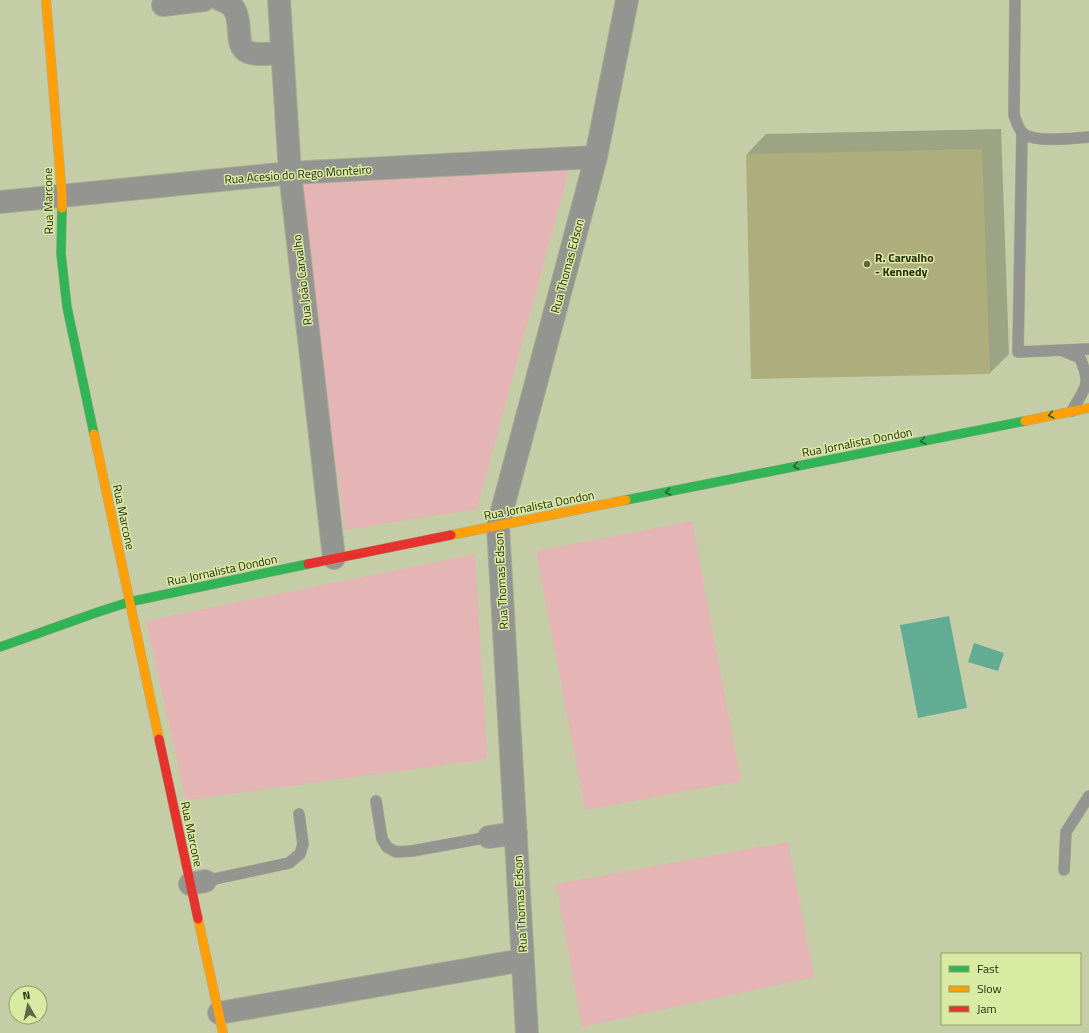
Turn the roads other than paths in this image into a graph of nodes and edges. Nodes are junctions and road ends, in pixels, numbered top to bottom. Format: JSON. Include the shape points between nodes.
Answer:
{"nodes":[{"id":1,"x":46,"y":0,"type":"edge"},
{"id":2,"x":204,"y":0,"type":"edge"},
{"id":3,"x":221,"y":0,"type":"edge"},
{"id":4,"x":279,"y":0,"type":"edge"},
{"id":5,"x":627,"y":0,"type":"edge"},
{"id":6,"x":1015,"y":0,"type":"edge"},
{"id":7,"x":163,"y":5,"type":"dead end"},
{"id":8,"x":282,"y":52,"type":"junction"},
{"id":9,"x":1022,"y":132,"type":"junction"},
{"id":10,"x":1089,"y":137,"type":"edge"},
{"id":11,"x":596,"y":157,"type":"junction"},
{"id":12,"x":290,"y":173,"type":"junction"},
{"id":13,"x":62,"y":196,"type":"junction"},
{"id":14,"x":0,"y":202,"type":"edge"},
{"id":15,"x":1089,"y":348,"type":"edge"},
{"id":16,"x":1061,"y":350,"type":"junction"},
{"id":17,"x":1089,"y":408,"type":"edge"},
{"id":18,"x":1072,"y":411,"type":"junction"},
{"id":19,"x":498,"y":526,"type":"junction"},
{"id":20,"x":334,"y":558,"type":"junction"},
{"id":21,"x":129,"y":602,"type":"junction"},
{"id":22,"x":0,"y":647,"type":"edge"},
{"id":23,"x":1089,"y":796,"type":"edge"},
{"id":24,"x":376,"y":801,"type":"dead end"},
{"id":25,"x":299,"y":814,"type":"dead end"},
{"id":26,"x":516,"y":833,"type":"junction"},
{"id":27,"x":489,"y":837,"type":"joint"},
{"id":28,"x":1064,"y":870,"type":"dead end"},
{"id":29,"x":198,"y":882,"type":"junction"},
{"id":30,"x":523,"y":960,"type":"junction"},
{"id":31,"x":221,"y":1023,"type":"edge"},
{"id":32,"x":527,"y":1033,"type":"edge"}],
"edges":[{"from":1,"to":13,"type":"main road","name":"Rua Marcone"},
{"from":2,"to":7,"type":"street"},
{"from":3,"to":8,"type":"street","via":[[228,2],[237,13],[241,45],[245,51]]},
{"from":4,"to":8,"type":"street","name":"Rua João Carvalho"},
{"from":5,"to":11,"type":"street","name":"Rua Thomas Edson"},
{"from":6,"to":9,"type":"lane","via":[[1014,115]]},
{"from":8,"to":12,"type":"street","name":"Rua João Carvalho"},
{"from":9,"to":10,"type":"lane","via":[[1029,137],[1041,139]]},
{"from":9,"to":16,"type":"lane","via":[[1018,352]]},
{"from":11,"to":12,"type":"street","name":"Rua Acesio do Rego Monteiro"},
{"from":11,"to":19,"type":"street","name":"Rua Thomas Edson"},
{"from":12,"to":13,"type":"street","name":"Rua Acesio do Rego Monteiro"},
{"from":12,"to":20,"type":"street","name":"Rua João Carvalho"},
{"from":13,"to":14,"type":"street","name":"Rua Acesio do Rego Monteiro"},
{"from":13,"to":21,"type":"main road","name":"Rua Marcone","via":[[61,254],[67,307]]},
{"from":15,"to":16,"type":"lane"},
{"from":16,"to":18,"type":"lane","via":[[1080,358],[1086,382],[1084,391]]},
{"from":17,"to":18,"type":"main road","name":"Rua Jornalista Dondon"},
{"from":18,"to":19,"type":"main road","name":"Rua Jornalista Dondon","one_way":true},
{"from":19,"to":20,"type":"main road","name":"Rua Jornalista Dondon"},
{"from":19,"to":26,"type":"street","name":"Rua Thomas Edson"},
{"from":20,"to":21,"type":"main road","name":"Rua Jornalista Dondon"},
{"from":21,"to":22,"type":"main road","name":"Rua Jornalista Dondon"},
{"from":21,"to":29,"type":"main road","name":"Rua Marcone"},
{"from":23,"to":28,"type":"lane","via":[[1066,832]]},
{"from":24,"to":27,"type":"lane","via":[[382,839],[387,847],[396,852]]},
{"from":25,"to":29,"type":"lane","via":[[303,844],[300,854],[289,863]]},
{"from":26,"to":27,"type":"street"},
{"from":26,"to":30,"type":"street","name":"Rua Thomas Edson"},
{"from":29,"to":31,"type":"main road","name":"Rua Marcone"},
{"from":30,"to":31,"type":"street"},
{"from":30,"to":32,"type":"street","name":"Rua Thomas Edson"}]}
